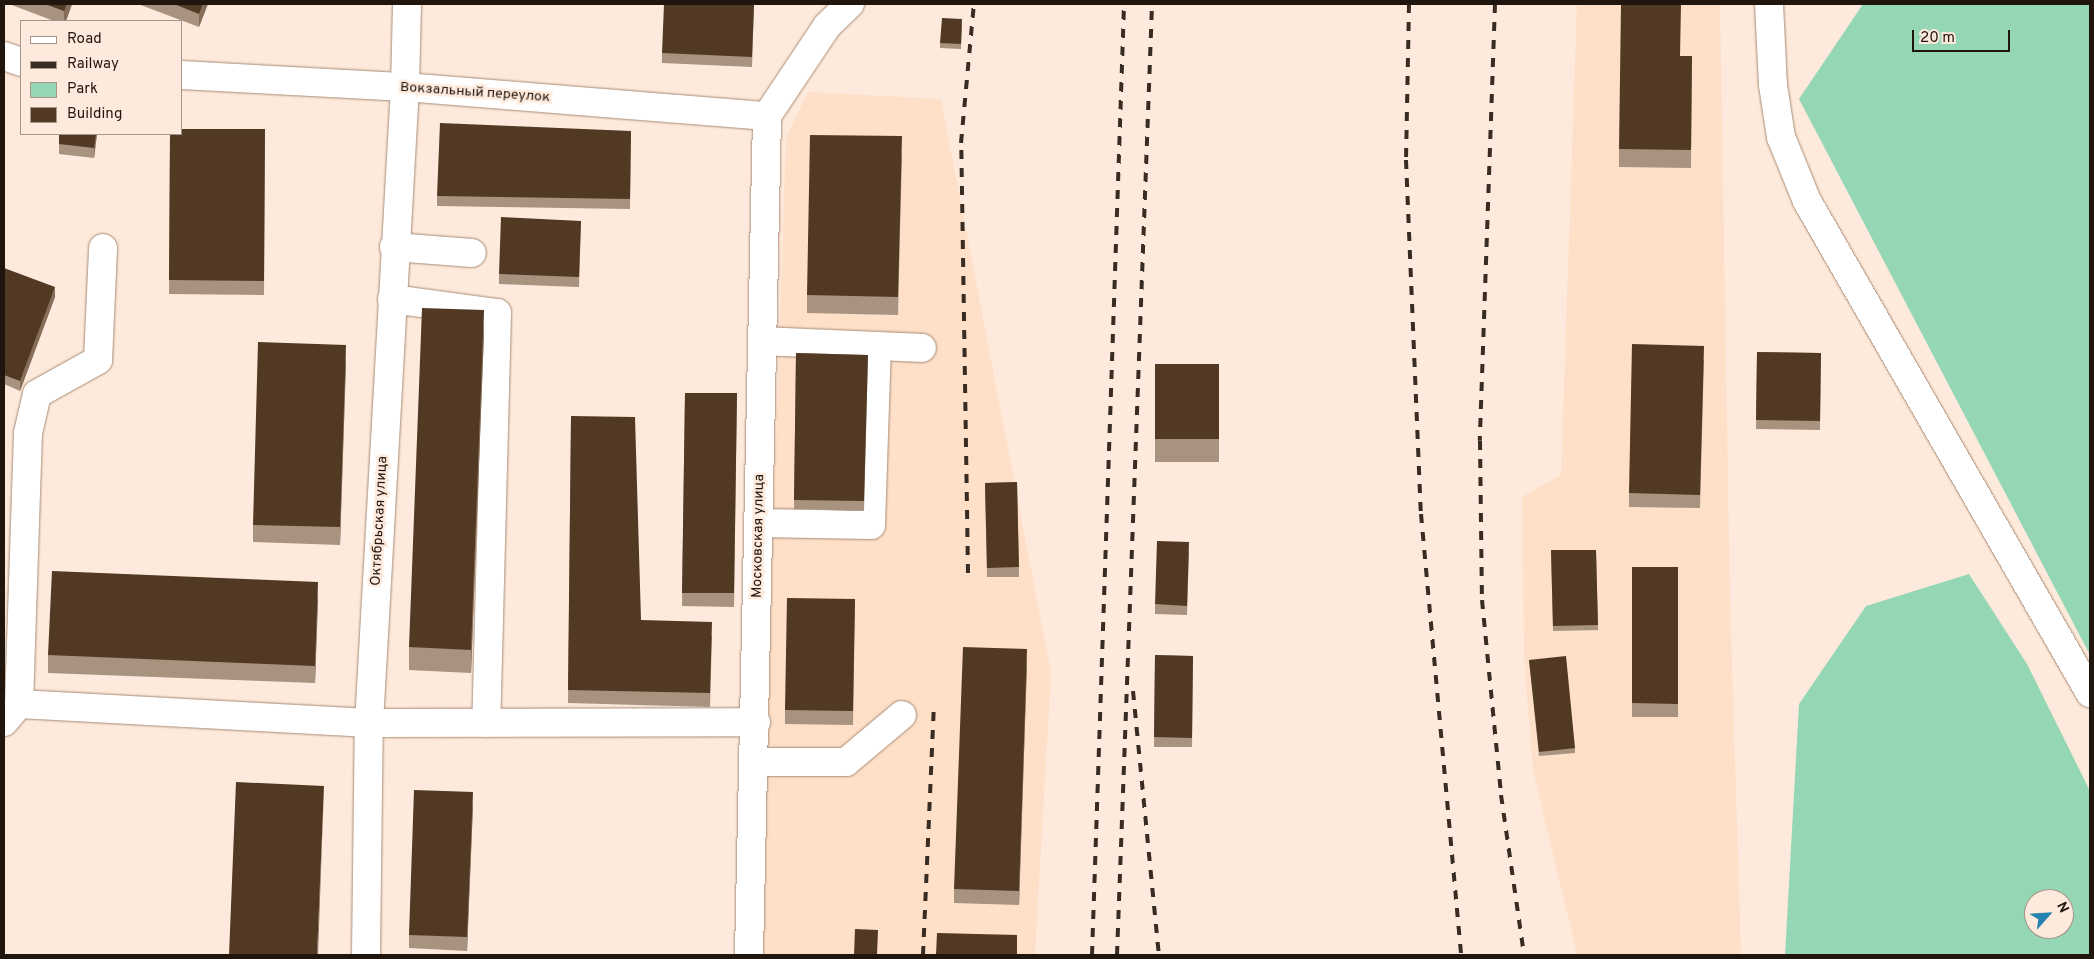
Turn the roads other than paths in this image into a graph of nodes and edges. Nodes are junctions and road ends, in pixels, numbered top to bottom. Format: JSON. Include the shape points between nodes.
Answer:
{"nodes":[{"id":1,"x":406,"y":4,"type":"edge"},
{"id":2,"x":850,"y":4,"type":"edge"},
{"id":3,"x":1769,"y":4,"type":"edge"},
{"id":4,"x":4,"y":56,"type":"edge"},
{"id":5,"x":20,"y":62,"type":"edge"},
{"id":6,"x":182,"y":75,"type":"edge"},
{"id":7,"x":405,"y":88,"type":"junction"},
{"id":8,"x":768,"y":116,"type":"junction"},
{"id":9,"x":394,"y":247,"type":"junction"},
{"id":10,"x":103,"y":248,"type":"dead end"},
{"id":11,"x":472,"y":253,"type":"dead end"},
{"id":12,"x":392,"y":299,"type":"junction"},
{"id":13,"x":763,"y":341,"type":"junction"},
{"id":14,"x":876,"y":346,"type":"junction"},
{"id":15,"x":922,"y":348,"type":"dead end"},
{"id":16,"x":759,"y":523,"type":"junction"},
{"id":17,"x":2090,"y":693,"type":"edge"},
{"id":18,"x":12,"y":713,"type":"edge"},
{"id":19,"x":902,"y":715,"type":"dead end"},
{"id":20,"x":756,"y":722,"type":"junction"},
{"id":21,"x":369,"y":723,"type":"junction"},
{"id":22,"x":486,"y":723,"type":"junction"},
{"id":23,"x":755,"y":762,"type":"junction"},
{"id":24,"x":366,"y":955,"type":"edge"},
{"id":25,"x":749,"y":955,"type":"edge"}],
"edges":[{"from":1,"to":7,"type":"street","name":"Октябрьская улица"},
{"from":2,"to":8,"type":"street","via":[[827,26]]},
{"from":3,"to":17,"type":"street","via":[[1773,85],[1781,136],[1807,201]]},
{"from":4,"to":5,"type":"street"},
{"from":6,"to":7,"type":"street","name":"Вокзальный переулок"},
{"from":7,"to":8,"type":"street","name":"Вокзальный переулок"},
{"from":7,"to":9,"type":"street","name":"Октябрьская улица"},
{"from":8,"to":13,"type":"street","name":"Московская улица"},
{"from":9,"to":11,"type":"street"},
{"from":9,"to":12,"type":"street","name":"Октябрьская улица"},
{"from":10,"to":18,"type":"street","via":[[98,360],[37,394],[28,433]]},
{"from":12,"to":21,"type":"street","name":"Октябрьская улица"},
{"from":12,"to":22,"type":"street","via":[[497,313]]},
{"from":13,"to":14,"type":"street"},
{"from":13,"to":16,"type":"street","name":"Московская улица"},
{"from":14,"to":15,"type":"street"},
{"from":14,"to":16,"type":"street","via":[[871,525]]},
{"from":16,"to":20,"type":"street","name":"Московская улица"},
{"from":18,"to":21,"type":"street"},
{"from":19,"to":23,"type":"street","via":[[846,762]]},
{"from":20,"to":22,"type":"street"},
{"from":20,"to":23,"type":"street","name":"Московская улица"},
{"from":21,"to":22,"type":"street"},
{"from":21,"to":24,"type":"street","name":"Октябрьская улица"},
{"from":23,"to":25,"type":"street","name":"Московская улица"}]}
